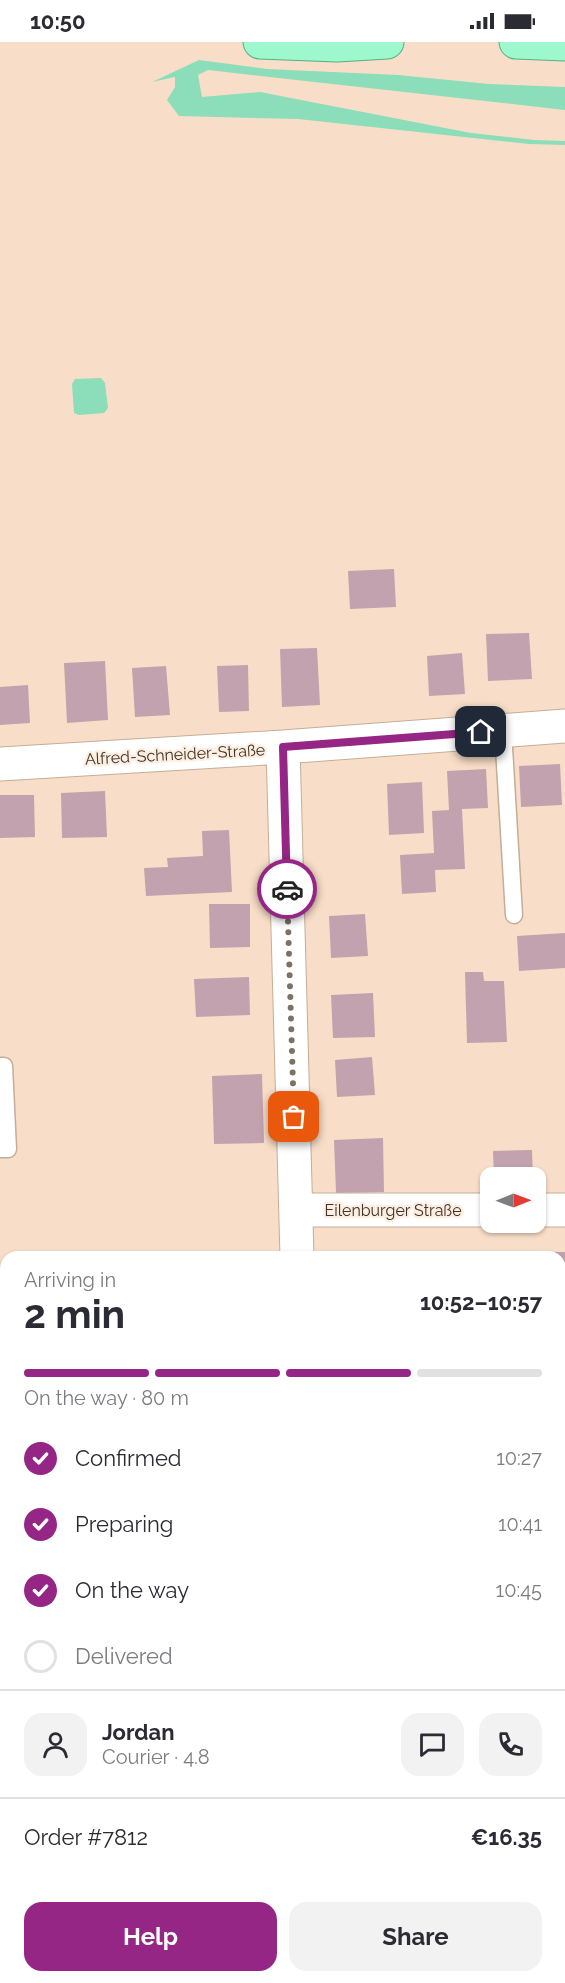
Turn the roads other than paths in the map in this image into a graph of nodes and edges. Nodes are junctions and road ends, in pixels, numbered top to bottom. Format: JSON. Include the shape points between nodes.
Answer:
{"nodes":[{"id":1,"x":260,"y":42,"type":"edge"},
{"id":2,"x":387,"y":42,"type":"edge"},
{"id":3,"x":516,"y":42,"type":"edge"},
{"id":4,"x":565,"y":44,"type":"edge"},
{"id":5,"x":565,"y":726,"type":"edge"},
{"id":6,"x":503,"y":731,"type":"junction"},
{"id":7,"x":283,"y":747,"type":"junction"},
{"id":8,"x":0,"y":764,"type":"edge"},
{"id":9,"x":514,"y":915,"type":"dead end"},
{"id":10,"x":0,"y":1066,"type":"edge"},
{"id":11,"x":0,"y":1149,"type":"edge"},
{"id":12,"x":296,"y":1210,"type":"junction"},
{"id":13,"x":480,"y":1210,"type":"edge"},
{"id":14,"x":546,"y":1210,"type":"edge"},
{"id":15,"x":565,"y":1210,"type":"edge"},
{"id":16,"x":297,"y":1251,"type":"edge"}],
"edges":[{"from":1,"to":2,"type":"main road"},
{"from":3,"to":4,"type":"main road"},
{"from":5,"to":6,"type":"street","name":"Alfred-Schneider-Straße"},
{"from":6,"to":7,"type":"street","name":"Alfred-Schneider-Straße"},
{"from":6,"to":9,"type":"lane"},
{"from":7,"to":8,"type":"street","name":"Alfred-Schneider-Straße"},
{"from":7,"to":12,"type":"street"},
{"from":10,"to":11,"type":"lane","via":[[4,1066],[8,1149]]},
{"from":12,"to":13,"type":"street","name":"Eilenburger Straße"},
{"from":12,"to":16,"type":"street"},
{"from":14,"to":15,"type":"street"}]}
